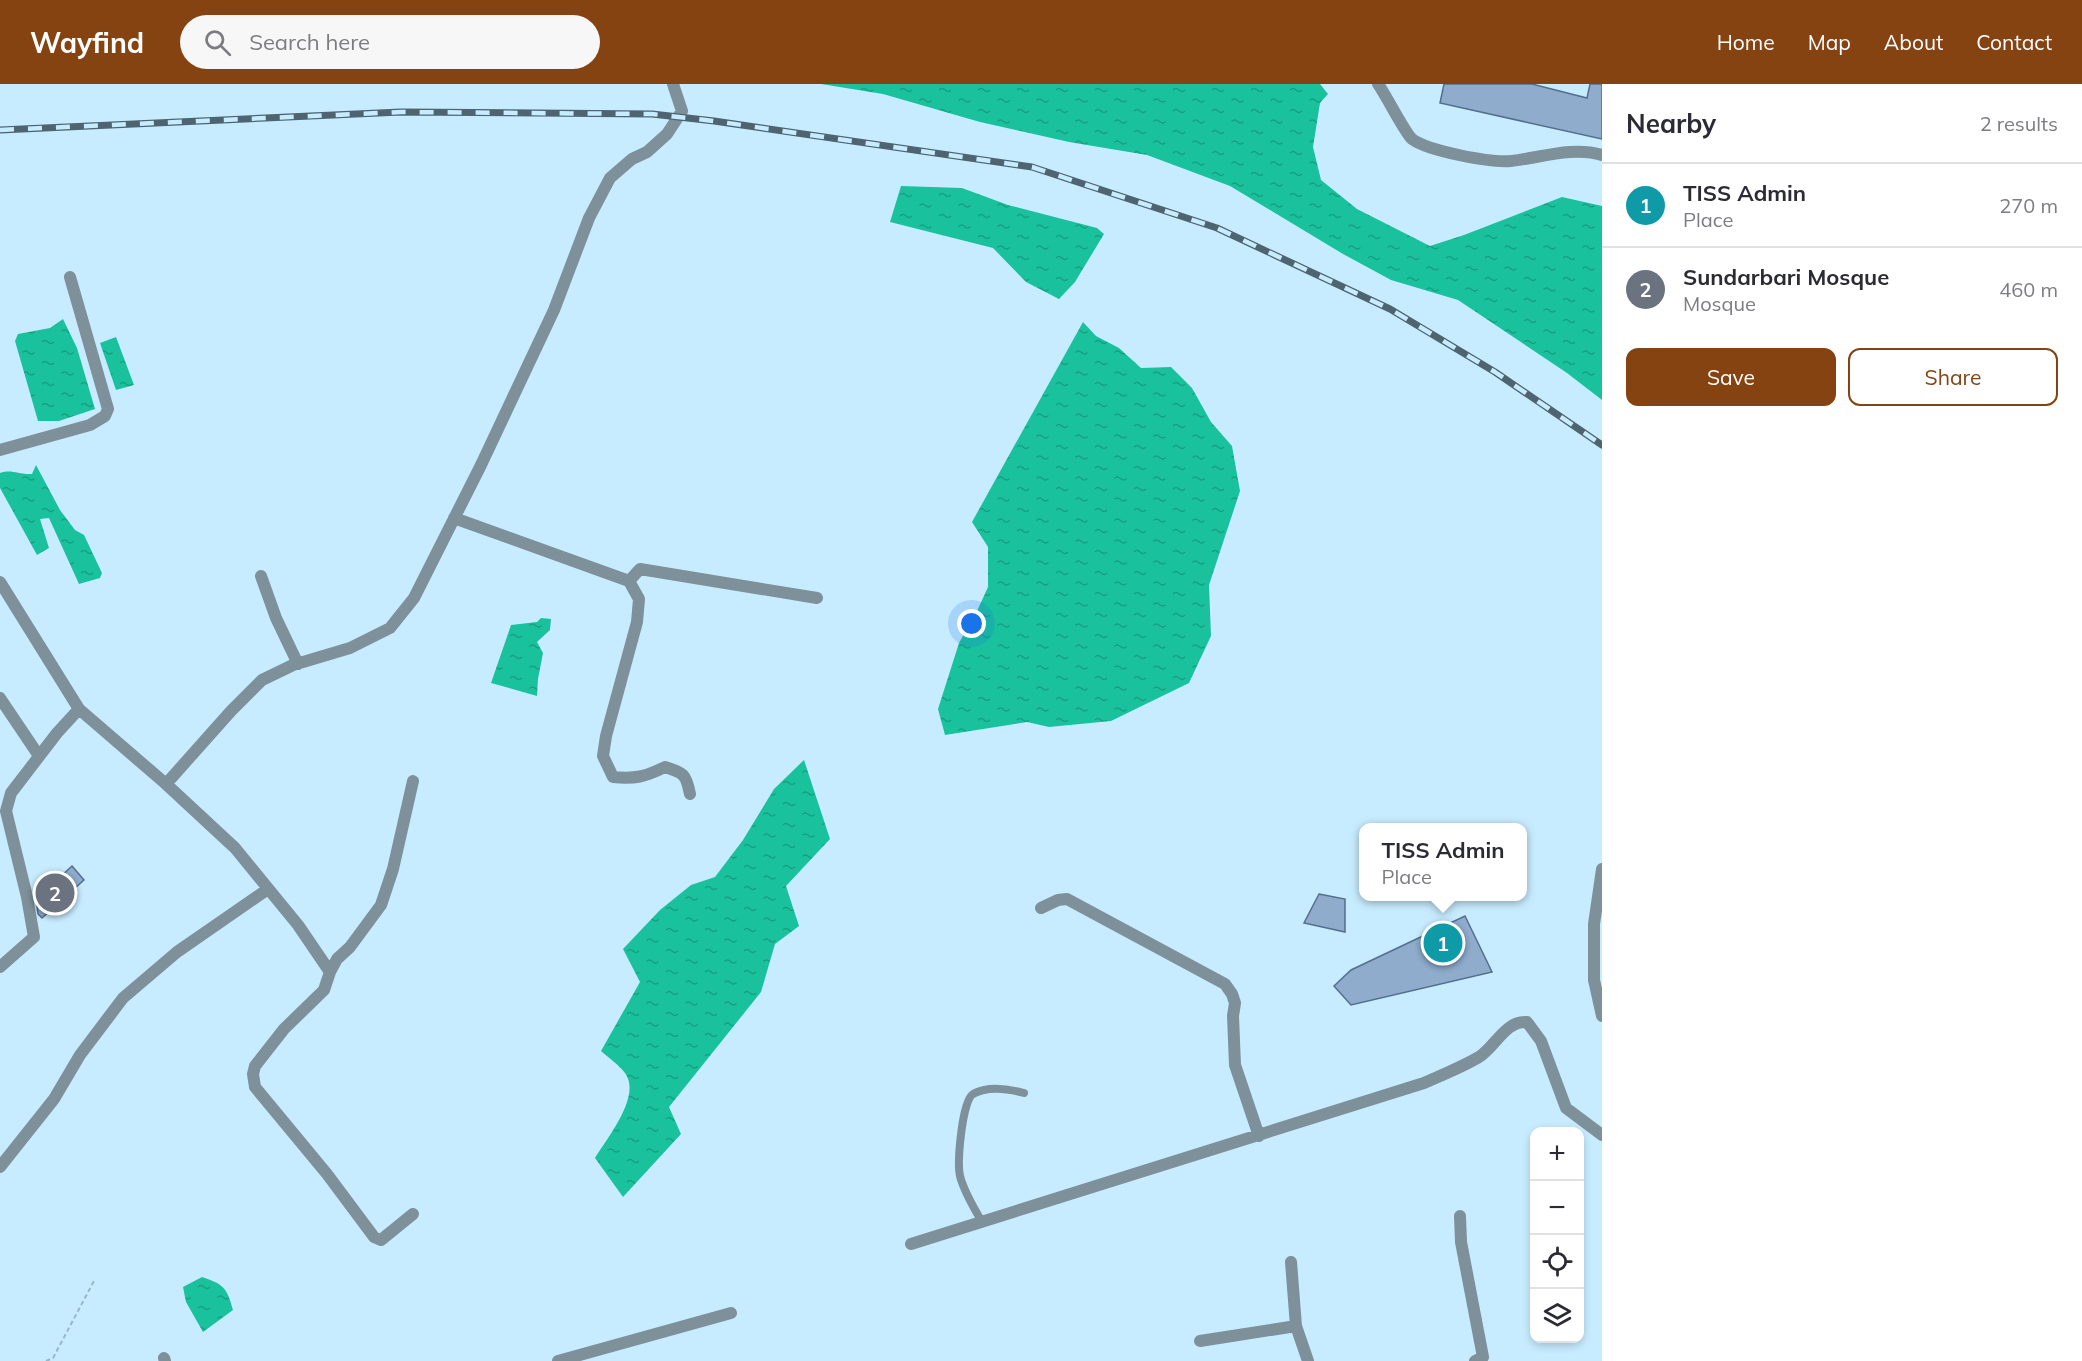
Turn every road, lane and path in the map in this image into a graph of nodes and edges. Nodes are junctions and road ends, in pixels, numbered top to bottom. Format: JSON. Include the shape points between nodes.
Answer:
{"nodes":[{"id":1,"x":673,"y":84,"type":"edge"},
{"id":2,"x":1378,"y":84,"type":"edge"},
{"id":3,"x":1602,"y":155,"type":"edge"},
{"id":4,"x":70,"y":277,"type":"dead end"},
{"id":5,"x":0,"y":450,"type":"edge"},
{"id":6,"x":454,"y":518,"type":"junction"},
{"id":7,"x":261,"y":576,"type":"dead end"},
{"id":8,"x":629,"y":581,"type":"junction"},
{"id":9,"x":0,"y":582,"type":"edge"},
{"id":10,"x":817,"y":598,"type":"dead end"},
{"id":11,"x":298,"y":664,"type":"junction"},
{"id":12,"x":0,"y":698,"type":"edge"},
{"id":13,"x":79,"y":709,"type":"junction"},
{"id":14,"x":39,"y":756,"type":"junction"},
{"id":15,"x":413,"y":781,"type":"dead end"},
{"id":16,"x":166,"y":784,"type":"junction"},
{"id":17,"x":690,"y":794,"type":"dead end"},
{"id":18,"x":1602,"y":868,"type":"edge"},
{"id":19,"x":268,"y":889,"type":"junction"},
{"id":20,"x":1041,"y":908,"type":"dead end"},
{"id":21,"x":0,"y":967,"type":"edge"},
{"id":22,"x":330,"y":972,"type":"junction"},
{"id":23,"x":1602,"y":1016,"type":"edge"},
{"id":24,"x":1024,"y":1093,"type":"dead end"},
{"id":25,"x":1602,"y":1135,"type":"edge"},
{"id":26,"x":1259,"y":1136,"type":"junction"},
{"id":27,"x":0,"y":1167,"type":"edge"},
{"id":28,"x":413,"y":1214,"type":"dead end"},
{"id":29,"x":1460,"y":1216,"type":"dead end"},
{"id":30,"x":982,"y":1222,"type":"junction"},
{"id":31,"x":911,"y":1244,"type":"dead end"},
{"id":32,"x":1292,"y":1262,"type":"dead end"},
{"id":33,"x":95,"y":1279,"type":"dead end"},
{"id":34,"x":731,"y":1314,"type":"dead end"},
{"id":35,"x":1296,"y":1326,"type":"junction"},
{"id":36,"x":1200,"y":1341,"type":"dead end"},
{"id":37,"x":46,"y":1361,"type":"edge"},
{"id":38,"x":558,"y":1361,"type":"edge"},
{"id":39,"x":1308,"y":1361,"type":"edge"},
{"id":40,"x":1475,"y":1361,"type":"edge"}],
"edges":[{"from":1,"to":6,"type":"street","via":[[682,111],[667,134],[610,178],[589,218],[554,310]]},
{"from":2,"to":3,"type":"street","via":[[1411,138],[1435,148],[1492,161],[1555,153]]},
{"from":4,"to":5,"type":"street","via":[[108,409],[105,416],[90,425]]},
{"from":6,"to":8,"type":"street"},
{"from":6,"to":11,"type":"street","via":[[414,598],[390,628],[350,648]]},
{"from":7,"to":11,"type":"street"},
{"from":8,"to":10,"type":"street","via":[[640,569]]},
{"from":8,"to":17,"type":"street","via":[[639,599],[637,622],[603,756],[613,777],[645,777],[665,767],[681,772],[687,778]]},
{"from":9,"to":13,"type":"street"},
{"from":11,"to":16,"type":"street","via":[[262,680]]},
{"from":12,"to":14,"type":"street"},
{"from":13,"to":14,"type":"street"},
{"from":13,"to":16,"type":"street"},
{"from":14,"to":21,"type":"street","via":[[11,793],[6,811],[34,938]]},
{"from":15,"to":22,"type":"street","via":[[381,905]]},
{"from":16,"to":19,"type":"street","via":[[235,848]]},
{"from":18,"to":23,"type":"street","via":[[1594,924],[1594,980]]},
{"from":19,"to":22,"type":"street"},
{"from":19,"to":27,"type":"street","via":[[177,952],[123,998],[80,1055],[54,1099]]},
{"from":20,"to":26,"type":"street","via":[[1067,899],[1225,984],[1235,1003],[1236,1065]]},
{"from":22,"to":28,"type":"street","via":[[324,990],[284,1029],[255,1066],[255,1087],[374,1237],[381,1240]]},
{"from":24,"to":30,"type":"lane","via":[[985,1091],[968,1100],[961,1133],[960,1174]]},
{"from":25,"to":26,"type":"street","via":[[1566,1108],[1541,1041],[1527,1022],[1521,1021],[1481,1056],[1425,1083]]},
{"from":26,"to":30,"type":"street"},
{"from":29,"to":40,"type":"street","via":[[1461,1242],[1483,1357]]},
{"from":30,"to":31,"type":"street"},
{"from":32,"to":35,"type":"street"},
{"from":33,"to":37,"type":"path","via":[[53,1358]]},
{"from":34,"to":38,"type":"street"},
{"from":35,"to":36,"type":"street"},
{"from":35,"to":39,"type":"street"}]}
